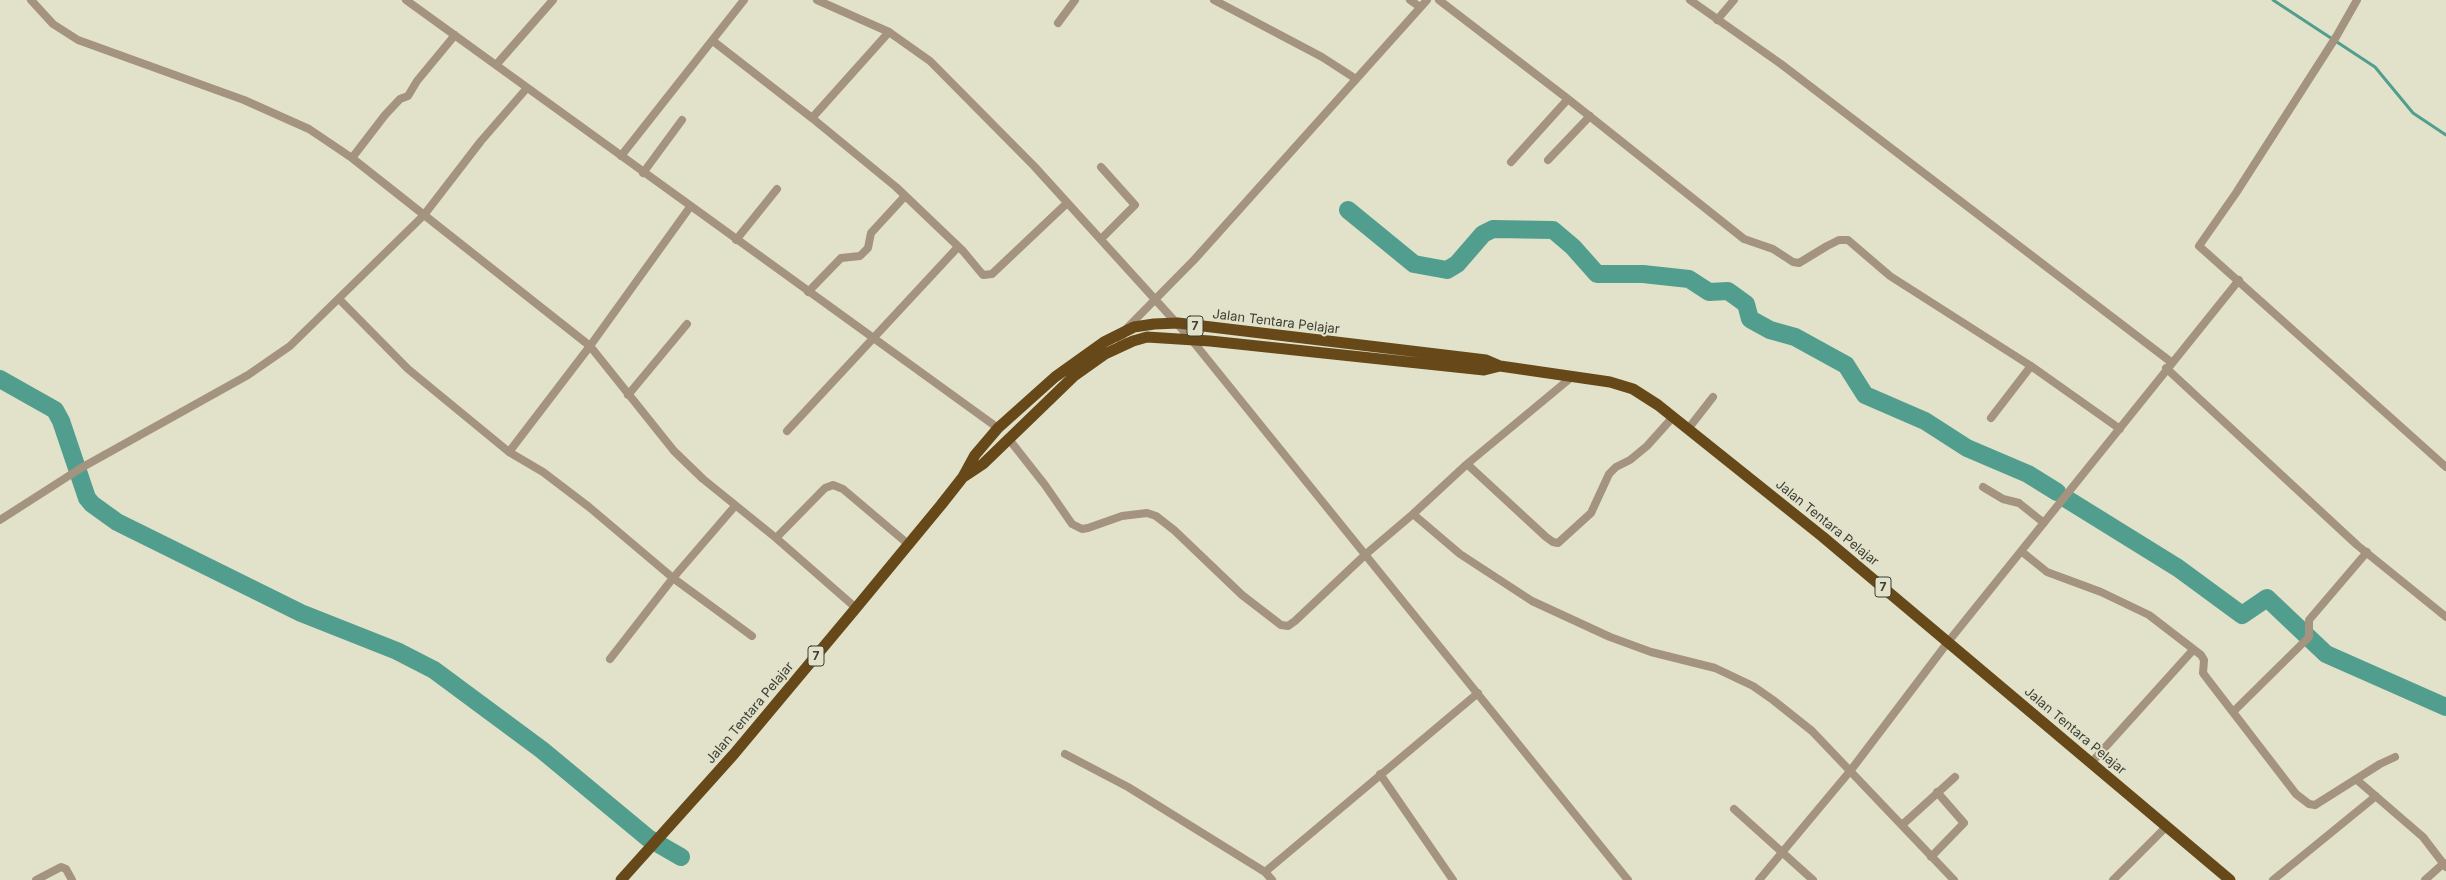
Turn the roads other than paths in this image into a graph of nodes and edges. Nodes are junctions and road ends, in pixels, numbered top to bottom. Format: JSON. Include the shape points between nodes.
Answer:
{"nodes":[{"id":1,"x":31,"y":0,"type":"edge"},
{"id":2,"x":406,"y":0,"type":"edge"},
{"id":3,"x":553,"y":0,"type":"edge"},
{"id":4,"x":744,"y":0,"type":"edge"},
{"id":5,"x":817,"y":0,"type":"edge"},
{"id":6,"x":1075,"y":0,"type":"edge"},
{"id":7,"x":1214,"y":0,"type":"edge"},
{"id":8,"x":1410,"y":0,"type":"edge"},
{"id":9,"x":1427,"y":0,"type":"edge"},
{"id":10,"x":1439,"y":0,"type":"edge"},
{"id":11,"x":1734,"y":0,"type":"edge"},
{"id":12,"x":2357,"y":0,"type":"edge"},
{"id":13,"x":1693,"y":1,"type":"edge"},
{"id":14,"x":1420,"y":7,"type":"junction"},
{"id":15,"x":1717,"y":20,"type":"junction"},
{"id":16,"x":1058,"y":23,"type":"dead end"},
{"id":17,"x":889,"y":32,"type":"junction"},
{"id":18,"x":455,"y":35,"type":"junction"},
{"id":19,"x":713,"y":41,"type":"junction"},
{"id":20,"x":496,"y":65,"type":"junction"},
{"id":21,"x":1356,"y":79,"type":"junction"},
{"id":22,"x":527,"y":88,"type":"junction"},
{"id":23,"x":1568,"y":99,"type":"junction"},
{"id":24,"x":1590,"y":116,"type":"junction"},
{"id":25,"x":812,"y":118,"type":"junction"},
{"id":26,"x":682,"y":120,"type":"dead end"},
{"id":27,"x":621,"y":156,"type":"junction"},
{"id":28,"x":352,"y":158,"type":"junction"},
{"id":29,"x":1548,"y":160,"type":"dead end"},
{"id":30,"x":1511,"y":162,"type":"dead end"},
{"id":31,"x":1101,"y":167,"type":"dead end"},
{"id":32,"x":643,"y":173,"type":"junction"},
{"id":33,"x":777,"y":189,"type":"dead end"},
{"id":34,"x":905,"y":196,"type":"junction"},
{"id":35,"x":1066,"y":204,"type":"junction"},
{"id":36,"x":690,"y":207,"type":"junction"},
{"id":37,"x":424,"y":215,"type":"junction"},
{"id":38,"x":1101,"y":239,"type":"junction"},
{"id":39,"x":736,"y":240,"type":"junction"},
{"id":40,"x":958,"y":247,"type":"junction"},
{"id":41,"x":2239,"y":280,"type":"junction"},
{"id":42,"x":808,"y":292,"type":"junction"},
{"id":43,"x":1156,"y":299,"type":"junction"},
{"id":44,"x":340,"y":300,"type":"junction"},
{"id":45,"x":1178,"y":323,"type":"junction"},
{"id":46,"x":687,"y":324,"type":"dead end"},
{"id":47,"x":1124,"y":330,"type":"junction"},
{"id":48,"x":873,"y":338,"type":"junction"},
{"id":49,"x":1191,"y":339,"type":"junction"},
{"id":50,"x":590,"y":346,"type":"junction"},
{"id":51,"x":1120,"y":346,"type":"junction"},
{"id":52,"x":2169,"y":365,"type":"junction"},
{"id":53,"x":1500,"y":366,"type":"junction"},
{"id":54,"x":2031,"y":366,"type":"junction"},
{"id":55,"x":1573,"y":376,"type":"junction"},
{"id":56,"x":628,"y":395,"type":"junction"},
{"id":57,"x":1713,"y":397,"type":"dead end"},
{"id":58,"x":1673,"y":417,"type":"junction"},
{"id":59,"x":1991,"y":418,"type":"dead end"},
{"id":60,"x":998,"y":428,"type":"junction"},
{"id":61,"x":1688,"y":429,"type":"junction"},
{"id":62,"x":2120,"y":429,"type":"junction"},
{"id":63,"x":787,"y":431,"type":"dead end"},
{"id":64,"x":1008,"y":438,"type":"junction"},
{"id":65,"x":510,"y":452,"type":"junction"},
{"id":66,"x":1467,"y":464,"type":"junction"},
{"id":67,"x":2446,"y":467,"type":"edge"},
{"id":68,"x":964,"y":477,"type":"junction"},
{"id":69,"x":1983,"y":487,"type":"dead end"},
{"id":70,"x":735,"y":506,"type":"junction"},
{"id":71,"x":1413,"y":514,"type":"junction"},
{"id":72,"x":0,"y":520,"type":"edge"},
{"id":73,"x":2044,"y":523,"type":"junction"},
{"id":74,"x":776,"y":538,"type":"junction"},
{"id":75,"x":908,"y":544,"type":"junction"},
{"id":76,"x":2021,"y":551,"type":"junction"},
{"id":77,"x":2367,"y":552,"type":"junction"},
{"id":78,"x":1366,"y":554,"type":"junction"},
{"id":79,"x":673,"y":578,"type":"junction"},
{"id":80,"x":856,"y":608,"type":"junction"},
{"id":81,"x":2446,"y":618,"type":"edge"},
{"id":82,"x":752,"y":636,"type":"dead end"},
{"id":83,"x":1948,"y":642,"type":"junction"},
{"id":84,"x":2193,"y":650,"type":"junction"},
{"id":85,"x":610,"y":659,"type":"dead end"},
{"id":86,"x":1478,"y":693,"type":"junction"},
{"id":87,"x":2234,"y":711,"type":"junction"},
{"id":88,"x":1065,"y":754,"type":"dead end"},
{"id":89,"x":2395,"y":757,"type":"dead end"},
{"id":90,"x":2091,"y":763,"type":"junction"},
{"id":91,"x":1851,"y":770,"type":"junction"},
{"id":92,"x":1380,"y":774,"type":"junction"},
{"id":93,"x":1955,"y":777,"type":"dead end"},
{"id":94,"x":2357,"y":780,"type":"junction"},
{"id":95,"x":1937,"y":792,"type":"junction"},
{"id":96,"x":2376,"y":796,"type":"junction"},
{"id":97,"x":1734,"y":809,"type":"dead end"},
{"id":98,"x":1902,"y":825,"type":"junction"},
{"id":99,"x":2166,"y":827,"type":"junction"},
{"id":100,"x":1782,"y":852,"type":"junction"},
{"id":101,"x":1931,"y":857,"type":"junction"},
{"id":102,"x":2445,"y":865,"type":"edge"},
{"id":103,"x":1265,"y":872,"type":"junction"},
{"id":104,"x":36,"y":880,"type":"edge"},
{"id":105,"x":72,"y":880,"type":"edge"},
{"id":106,"x":621,"y":880,"type":"edge"},
{"id":107,"x":1272,"y":880,"type":"edge"},
{"id":108,"x":1453,"y":880,"type":"edge"},
{"id":109,"x":1628,"y":880,"type":"edge"},
{"id":110,"x":1759,"y":880,"type":"edge"},
{"id":111,"x":1813,"y":880,"type":"edge"},
{"id":112,"x":1954,"y":880,"type":"edge"},
{"id":113,"x":2114,"y":880,"type":"edge"},
{"id":114,"x":2230,"y":880,"type":"edge"},
{"id":115,"x":2273,"y":880,"type":"edge"},
{"id":116,"x":2425,"y":880,"type":"edge"}],
"edges":[{"from":1,"to":28,"type":"street","via":[[53,24],[78,40],[244,100],[310,129]]},
{"from":2,"to":18,"type":"street"},
{"from":3,"to":20,"type":"street"},
{"from":4,"to":19,"type":"street"},
{"from":5,"to":17,"type":"street"},
{"from":6,"to":16,"type":"street"},
{"from":7,"to":21,"type":"street","via":[[1322,57]]},
{"from":8,"to":14,"type":"street"},
{"from":9,"to":14,"type":"street"},
{"from":10,"to":23,"type":"street"},
{"from":11,"to":15,"type":"street"},
{"from":12,"to":41,"type":"street","via":[[2236,194],[2199,243],[2200,248]]},
{"from":13,"to":15,"type":"street"},
{"from":14,"to":21,"type":"street"},
{"from":15,"to":52,"type":"street","via":[[1781,64]]},
{"from":17,"to":25,"type":"street"},
{"from":17,"to":35,"type":"street","via":[[930,61],[1034,166]]},
{"from":18,"to":20,"type":"street"},
{"from":18,"to":28,"type":"street","via":[[417,81],[408,96],[400,99],[385,115]]},
{"from":19,"to":25,"type":"street"},
{"from":19,"to":27,"type":"street"},
{"from":20,"to":22,"type":"street"},
{"from":21,"to":43,"type":"street"},
{"from":22,"to":27,"type":"street"},
{"from":22,"to":37,"type":"street","via":[[481,141]]},
{"from":23,"to":24,"type":"street"},
{"from":23,"to":30,"type":"street"},
{"from":24,"to":29,"type":"street"},
{"from":24,"to":54,"type":"street","via":[[1744,238],[1799,263],[1826,246],[1839,240],[1848,240],[1890,276]]},
{"from":25,"to":34,"type":"street"},
{"from":26,"to":32,"type":"street"},
{"from":27,"to":32,"type":"street"},
{"from":28,"to":37,"type":"street"},
{"from":31,"to":38,"type":"street","via":[[1135,204]]},
{"from":32,"to":36,"type":"street"},
{"from":33,"to":39,"type":"street"},
{"from":34,"to":40,"type":"street"},
{"from":34,"to":42,"type":"street","via":[[871,233],[868,248],[860,256],[841,258]]},
{"from":35,"to":38,"type":"street"},
{"from":35,"to":40,"type":"street","via":[[987,277],[983,276]]},
{"from":36,"to":39,"type":"street"},
{"from":36,"to":50,"type":"street"},
{"from":37,"to":44,"type":"street"},
{"from":37,"to":50,"type":"street"},
{"from":38,"to":43,"type":"street"},
{"from":39,"to":42,"type":"street"},
{"from":40,"to":48,"type":"street"},
{"from":41,"to":52,"type":"street"},
{"from":41,"to":67,"type":"street"},
{"from":42,"to":48,"type":"street"},
{"from":43,"to":45,"type":"street"},
{"from":43,"to":47,"type":"street"},
{"from":44,"to":65,"type":"street","via":[[408,369]]},
{"from":44,"to":72,"type":"street","via":[[272,361],[81,468]]},
{"from":45,"to":47,"type":"highway","name":"Jalan Tentara Pelajar","number":"7","via":[[1144,325]]},
{"from":45,"to":49,"type":"street"},
{"from":45,"to":53,"type":"highway","name":"Jalan Tentara Pelajar","number":"7","via":[[1486,360]]},
{"from":46,"to":56,"type":"street"},
{"from":47,"to":51,"type":"street"},
{"from":47,"to":60,"type":"highway","name":"Jalan Tentara Pelajar","number":"7","via":[[1089,351],[1055,377]]},
{"from":48,"to":60,"type":"street"},
{"from":48,"to":63,"type":"street"},
{"from":49,"to":51,"type":"highway","name":"Jalan Tentara Pelajar","number":"7","via":[[1152,336]]},
{"from":49,"to":53,"type":"highway","name":"Jalan Tentara Pelajar","number":"7","via":[[1484,370]]},
{"from":49,"to":78,"type":"street"},
{"from":50,"to":56,"type":"street"},
{"from":50,"to":65,"type":"street"},
{"from":51,"to":64,"type":"highway","name":"Jalan Tentara Pelajar","number":"7","via":[[1074,376]]},
{"from":52,"to":62,"type":"street"},
{"from":52,"to":77,"type":"street"},
{"from":53,"to":55,"type":"highway","name":"Jalan Tentara Pelajar","number":"7"},
{"from":54,"to":59,"type":"street"},
{"from":54,"to":62,"type":"street"},
{"from":55,"to":58,"type":"highway","name":"Jalan Tentara Pelajar","number":"7","via":[[1622,385],[1658,405]]},
{"from":55,"to":66,"type":"street"},
{"from":56,"to":70,"type":"street","via":[[674,451],[703,480]]},
{"from":57,"to":61,"type":"street"},
{"from":58,"to":61,"type":"highway","name":"Jalan Tentara Pelajar","number":"7"},
{"from":58,"to":66,"type":"street","via":[[1647,446],[1610,474],[1591,513],[1558,543],[1546,537]]},
{"from":60,"to":68,"type":"highway","name":"Jalan Tentara Pelajar","number":"7","via":[[975,455]]},
{"from":61,"to":83,"type":"highway","name":"Jalan Tentara Pelajar","number":"7","via":[[1823,537]]},
{"from":62,"to":73,"type":"street"},
{"from":64,"to":68,"type":"highway","name":"Jalan Tentara Pelajar","number":"7","via":[[983,464]]},
{"from":64,"to":78,"type":"street","via":[[1072,524],[1082,529],[1122,516],[1147,513],[1156,516],[1242,595],[1281,625],[1288,626],[1295,621]]},
{"from":65,"to":79,"type":"street","via":[[543,472],[589,507]]},
{"from":66,"to":71,"type":"street"},
{"from":68,"to":75,"type":"highway","name":"Jalan Tentara Pelajar","number":"7"},
{"from":69,"to":73,"type":"street","via":[[2019,503]]},
{"from":70,"to":74,"type":"street"},
{"from":70,"to":79,"type":"street"},
{"from":71,"to":78,"type":"street"},
{"from":71,"to":91,"type":"street","via":[[1460,554],[1532,602],[1610,637],[1651,652],[1715,668],[1753,686],[1812,730]]},
{"from":73,"to":76,"type":"street"},
{"from":74,"to":75,"type":"street","via":[[825,488],[834,485],[843,489]]},
{"from":74,"to":80,"type":"street"},
{"from":75,"to":80,"type":"highway","name":"Jalan Tentara Pelajar","number":"7"},
{"from":76,"to":83,"type":"street"},
{"from":76,"to":84,"type":"street","via":[[2047,572],[2101,592],[2149,615]]},
{"from":77,"to":81,"type":"street"},
{"from":77,"to":87,"type":"street","via":[[2308,622],[2309,638]]},
{"from":78,"to":86,"type":"street"},
{"from":79,"to":82,"type":"street"},
{"from":79,"to":85,"type":"street"},
{"from":80,"to":106,"type":"highway","name":"Jalan Tentara Pelajar","number":"7","via":[[734,754]]},
{"from":83,"to":90,"type":"highway","name":"Jalan Tentara Pelajar","number":"7"},
{"from":83,"to":91,"type":"street"},
{"from":84,"to":87,"type":"street","via":[[2204,660],[2204,673],[2209,681]]},
{"from":84,"to":90,"type":"street"},
{"from":86,"to":92,"type":"street"},
{"from":86,"to":109,"type":"street"},
{"from":87,"to":94,"type":"street","via":[[2296,794],[2309,804],[2315,805]]},
{"from":88,"to":103,"type":"street","via":[[1128,787]]},
{"from":89,"to":94,"type":"street"},
{"from":90,"to":99,"type":"highway","name":"Jalan Tentara Pelajar","number":"7"},
{"from":91,"to":98,"type":"street"},
{"from":91,"to":100,"type":"street"},
{"from":92,"to":103,"type":"street"},
{"from":92,"to":108,"type":"street"},
{"from":93,"to":95,"type":"street"},
{"from":94,"to":96,"type":"street"},
{"from":95,"to":98,"type":"street"},
{"from":95,"to":101,"type":"street","via":[[1964,823]]},
{"from":96,"to":102,"type":"street","via":[[2423,837]]},
{"from":96,"to":115,"type":"street"},
{"from":97,"to":100,"type":"street"},
{"from":98,"to":101,"type":"street"},
{"from":99,"to":113,"type":"street"},
{"from":99,"to":114,"type":"highway","name":"Jalan Tentara Pelajar","number":"7"},
{"from":100,"to":110,"type":"street"},
{"from":100,"to":111,"type":"street"},
{"from":101,"to":112,"type":"street"},
{"from":102,"to":116,"type":"street"},
{"from":103,"to":107,"type":"street"},
{"from":104,"to":105,"type":"street","via":[[61,867],[66,869]]}]}
